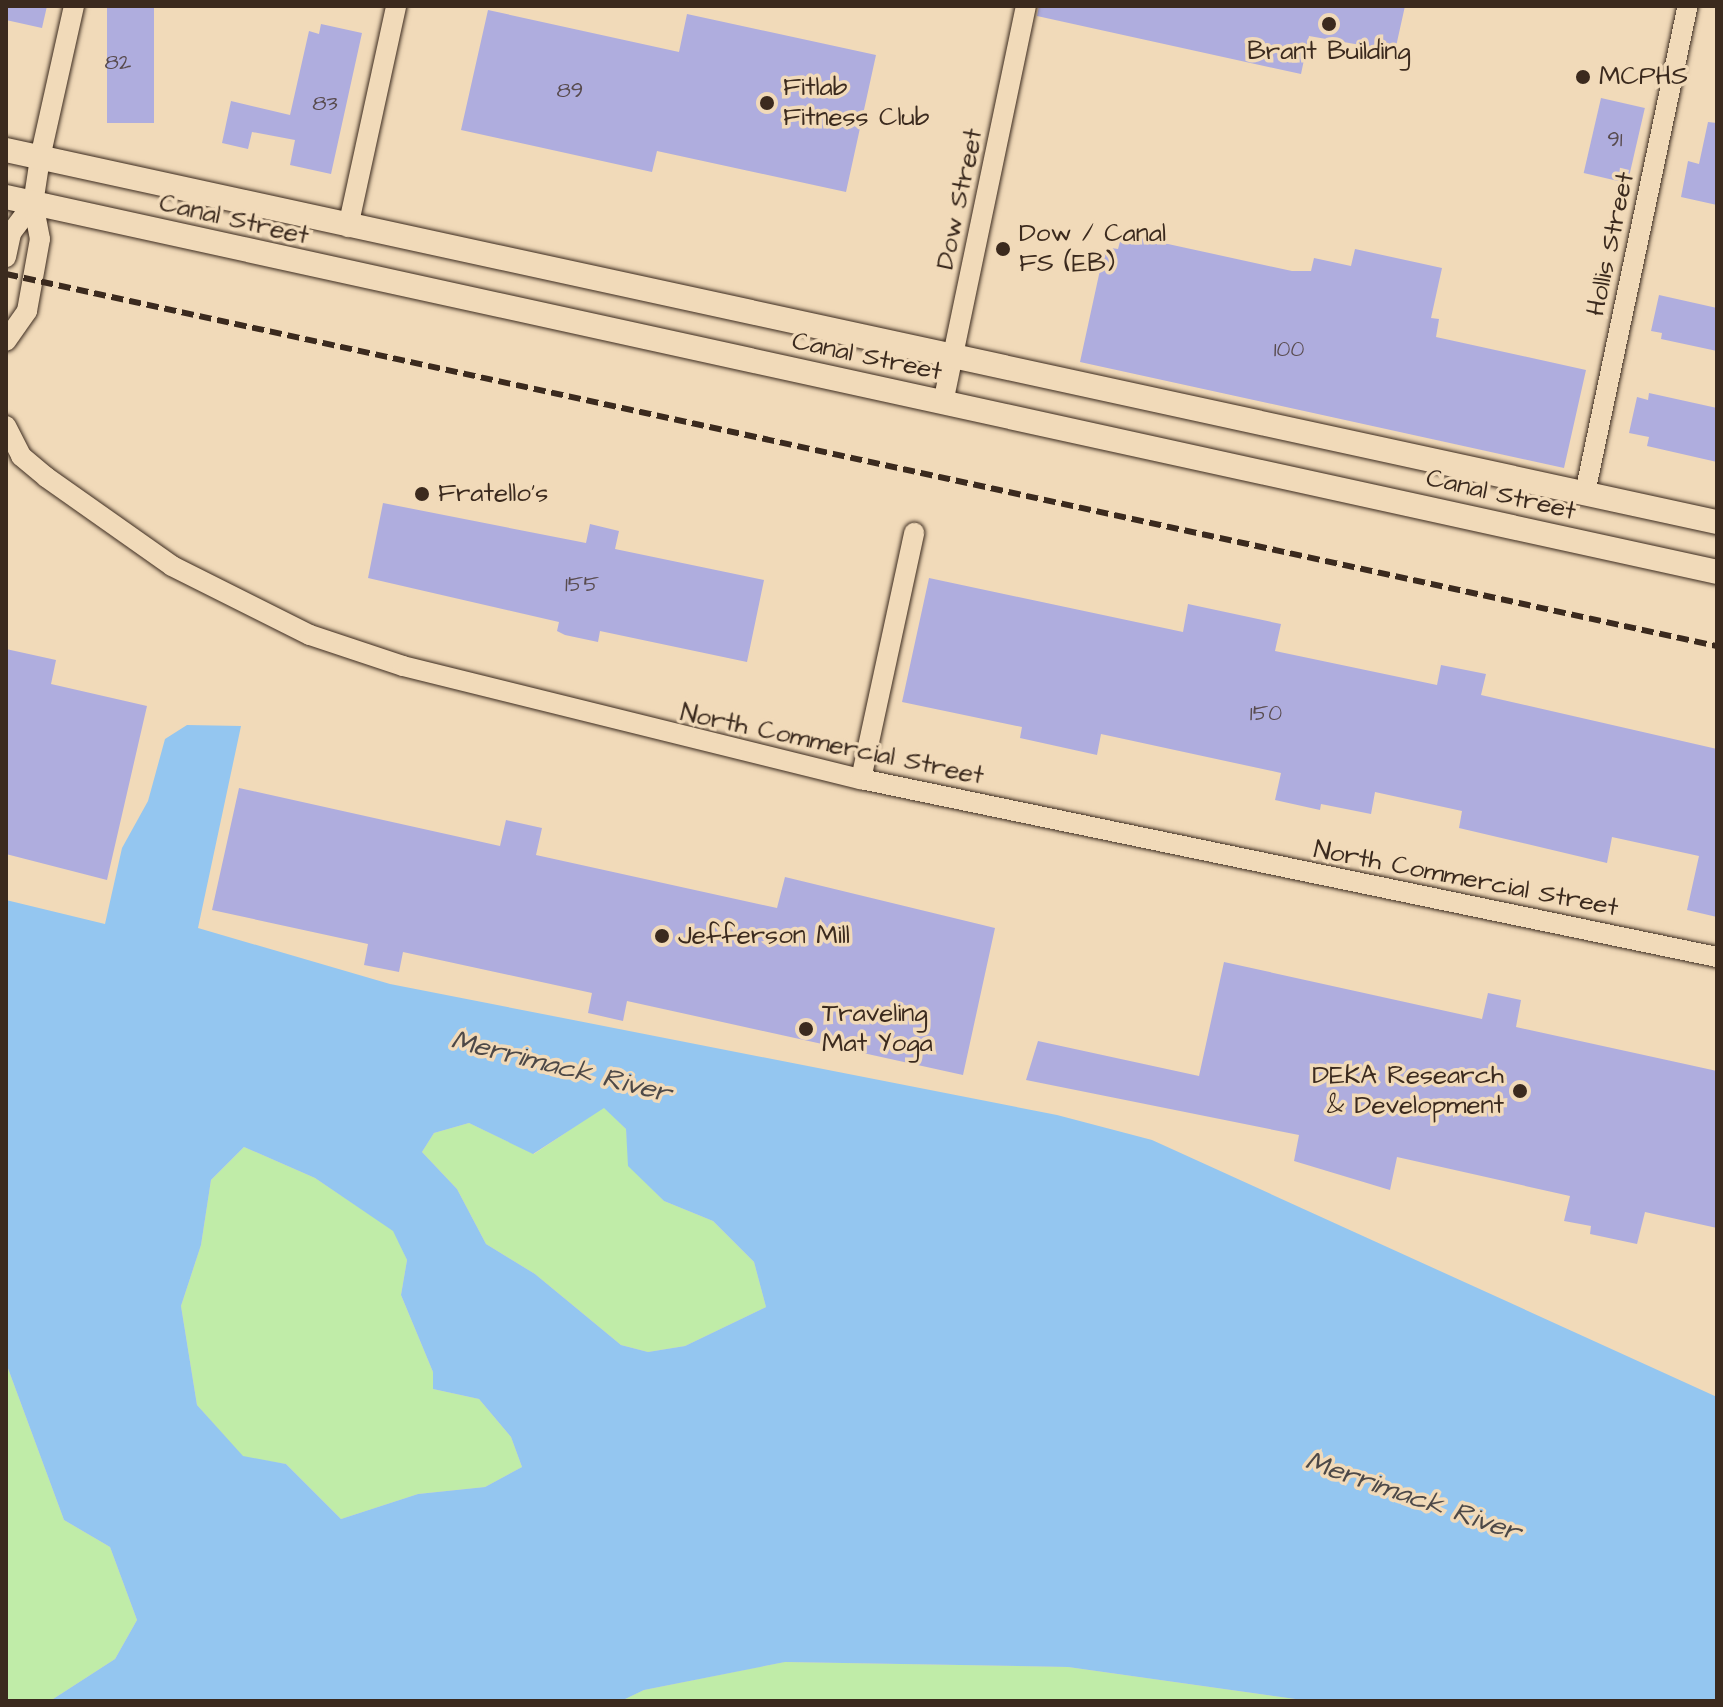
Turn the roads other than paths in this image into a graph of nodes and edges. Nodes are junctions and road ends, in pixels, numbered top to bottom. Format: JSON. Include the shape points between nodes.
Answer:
{"nodes":[{"id":1,"x":74,"y":6,"type":"edge"},
{"id":2,"x":396,"y":6,"type":"edge"},
{"id":3,"x":1026,"y":6,"type":"edge"},
{"id":4,"x":1688,"y":6,"type":"edge"},
{"id":5,"x":6,"y":150,"type":"edge"},
{"id":6,"x":40,"y":158,"type":"junction"},
{"id":7,"x":6,"y":197,"type":"edge"},
{"id":8,"x":33,"y":204,"type":"junction"},
{"id":9,"x":348,"y":227,"type":"junction"},
{"id":10,"x":6,"y":257,"type":"edge"},
{"id":11,"x":6,"y":341,"type":"edge"},
{"id":12,"x":954,"y":353,"type":"junction"},
{"id":13,"x":943,"y":403,"type":"junction"},
{"id":14,"x":6,"y":426,"type":"edge"},
{"id":15,"x":1585,"y":493,"type":"junction"},
{"id":16,"x":1717,"y":522,"type":"edge"},
{"id":17,"x":914,"y":533,"type":"dead end"},
{"id":18,"x":1717,"y":572,"type":"edge"},
{"id":19,"x":861,"y":779,"type":"junction"},
{"id":20,"x":1717,"y":957,"type":"edge"}],
"edges":[{"from":1,"to":6,"type":"street"},
{"from":2,"to":9,"type":"street"},
{"from":3,"to":12,"type":"street","name":"Dow Street"},
{"from":4,"to":15,"type":"street","name":"Hollis Street"},
{"from":5,"to":6,"type":"street","name":"Canal Street"},
{"from":6,"to":8,"type":"street"},
{"from":6,"to":9,"type":"street","name":"Canal Street"},
{"from":7,"to":8,"type":"street","name":"Canal Street"},
{"from":8,"to":10,"type":"street","via":[[11,233]]},
{"from":8,"to":11,"type":"street","via":[[40,239],[27,311]]},
{"from":8,"to":13,"type":"street","name":"Canal Street"},
{"from":9,"to":12,"type":"street","name":"Canal Street"},
{"from":12,"to":13,"type":"street","name":"Dow Street"},
{"from":12,"to":15,"type":"street","name":"Canal Street"},
{"from":13,"to":18,"type":"street","name":"Canal Street"},
{"from":14,"to":19,"type":"street","name":"North Commercial Street","via":[[21,456],[93,514],[235,601],[310,635],[485,690]]},
{"from":15,"to":16,"type":"street","name":"Canal Street"},
{"from":17,"to":19,"type":"street"},
{"from":19,"to":20,"type":"street","name":"North Commercial Street"}]}
